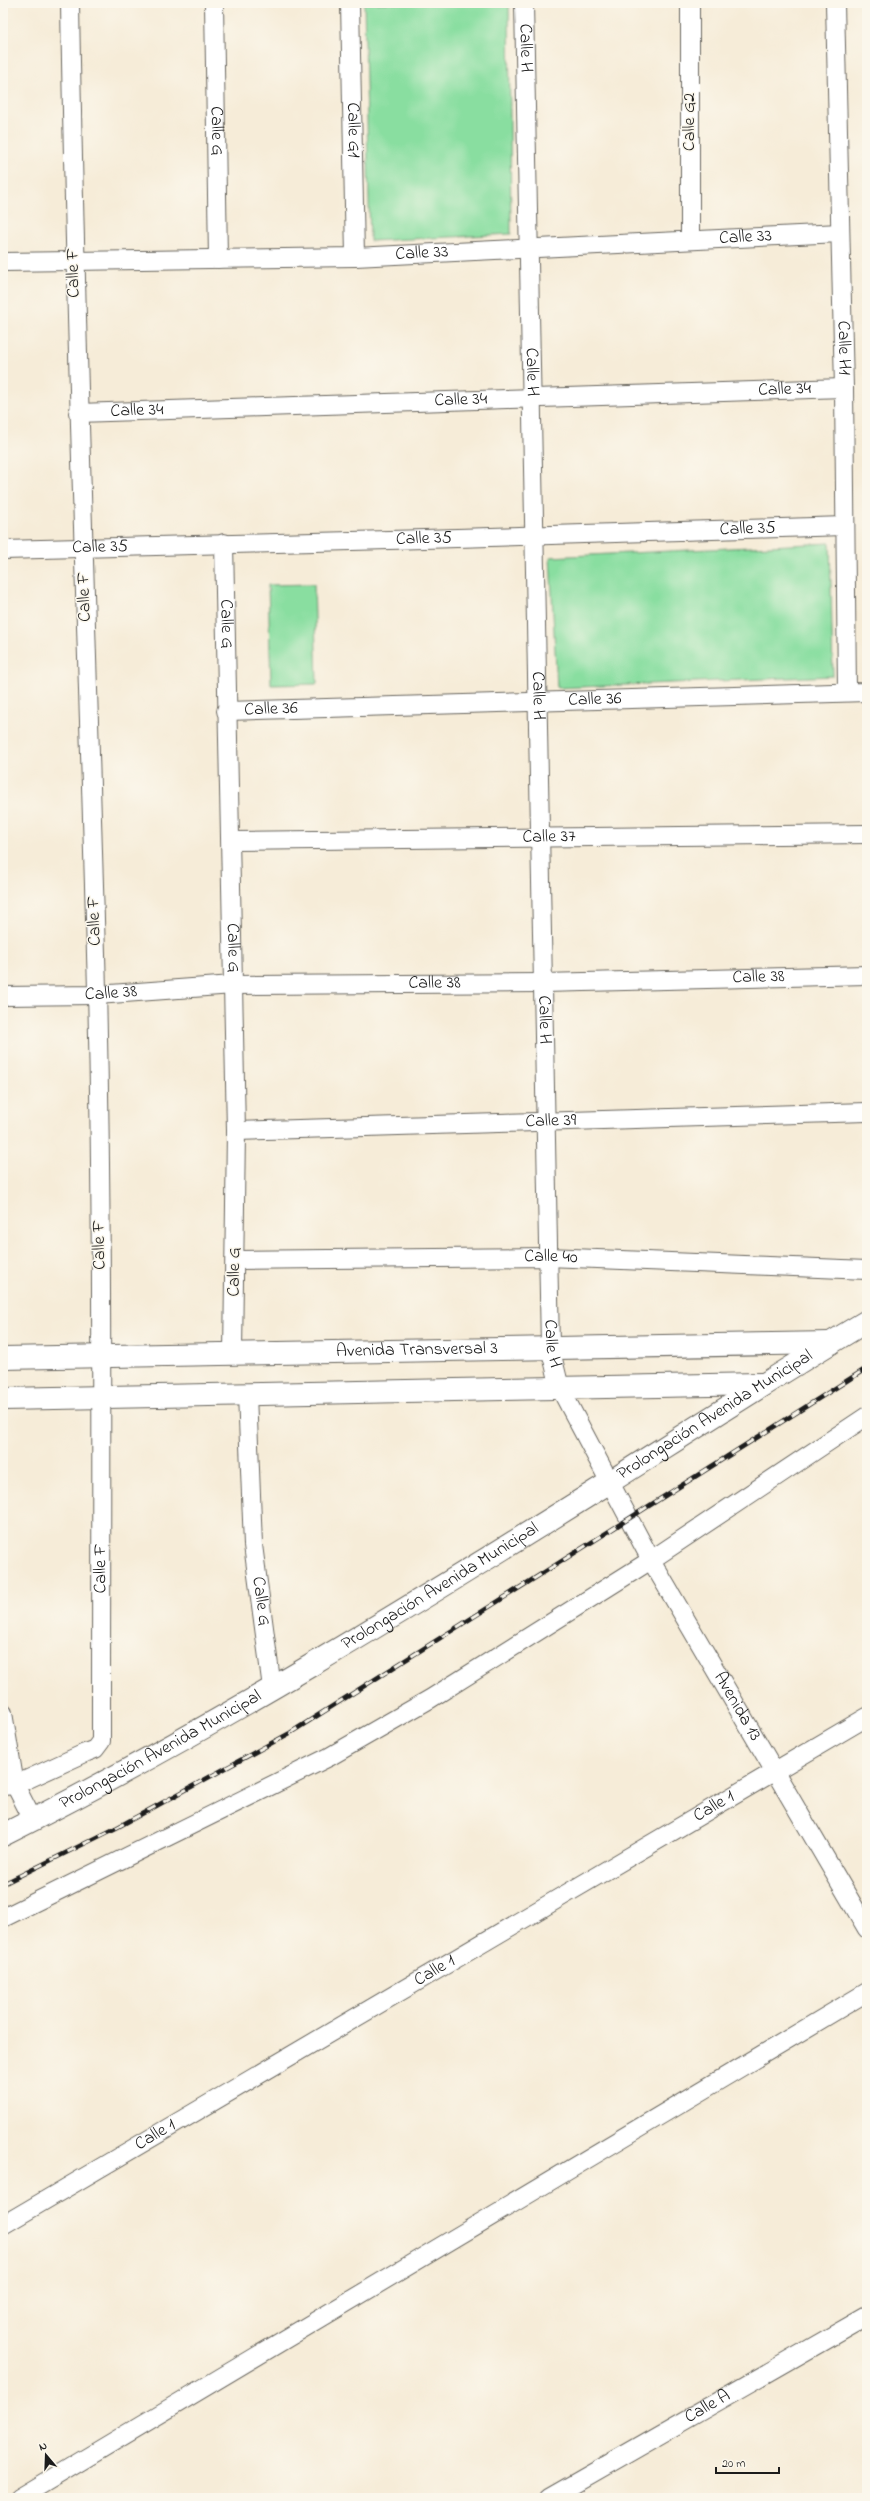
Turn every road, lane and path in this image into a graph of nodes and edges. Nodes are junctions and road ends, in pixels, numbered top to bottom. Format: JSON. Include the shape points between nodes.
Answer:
{"nodes":[{"id":1,"x":70,"y":3,"type":"edge"},
{"id":2,"x":214,"y":3,"type":"edge"},
{"id":3,"x":350,"y":3,"type":"edge"},
{"id":4,"x":524,"y":3,"type":"edge"},
{"id":5,"x":690,"y":3,"type":"edge"},
{"id":6,"x":835,"y":3,"type":"edge"},
{"id":7,"x":840,"y":233,"type":"junction"},
{"id":8,"x":690,"y":240,"type":"junction"},
{"id":9,"x":529,"y":248,"type":"junction"},
{"id":10,"x":354,"y":256,"type":"junction"},
{"id":11,"x":218,"y":259,"type":"junction"},
{"id":12,"x":74,"y":261,"type":"junction"},
{"id":13,"x":3,"y":262,"type":"edge"},
{"id":14,"x":844,"y":388,"type":"junction"},
{"id":15,"x":532,"y":398,"type":"junction"},
{"id":16,"x":78,"y":413,"type":"junction"},
{"id":17,"x":845,"y":526,"type":"junction"},
{"id":18,"x":534,"y":537,"type":"junction"},
{"id":19,"x":224,"y":543,"type":"junction"},
{"id":20,"x":84,"y":548,"type":"junction"},
{"id":21,"x":3,"y":550,"type":"edge"},
{"id":22,"x":847,"y":692,"type":"junction"},
{"id":23,"x":867,"y":692,"type":"edge"},
{"id":24,"x":538,"y":703,"type":"junction"},
{"id":25,"x":226,"y":711,"type":"junction"},
{"id":26,"x":867,"y":834,"type":"edge"},
{"id":27,"x":540,"y":839,"type":"junction"},
{"id":28,"x":231,"y":841,"type":"junction"},
{"id":29,"x":867,"y":975,"type":"edge"},
{"id":30,"x":543,"y":983,"type":"junction"},
{"id":31,"x":233,"y":985,"type":"junction"},
{"id":32,"x":97,"y":994,"type":"junction"},
{"id":33,"x":3,"y":996,"type":"edge"},
{"id":34,"x":867,"y":1112,"type":"edge"},
{"id":35,"x":546,"y":1122,"type":"junction"},
{"id":36,"x":236,"y":1131,"type":"junction"},
{"id":37,"x":548,"y":1257,"type":"junction"},
{"id":38,"x":235,"y":1260,"type":"junction"},
{"id":39,"x":867,"y":1270,"type":"edge"},
{"id":40,"x":867,"y":1322,"type":"edge"},
{"id":41,"x":831,"y":1343,"type":"junction"},
{"id":42,"x":550,"y":1348,"type":"junction"},
{"id":43,"x":233,"y":1353,"type":"junction"},
{"id":44,"x":101,"y":1356,"type":"junction"},
{"id":45,"x":3,"y":1358,"type":"edge"},
{"id":46,"x":761,"y":1384,"type":"junction"},
{"id":47,"x":560,"y":1388,"type":"junction"},
{"id":48,"x":247,"y":1394,"type":"junction"},
{"id":49,"x":101,"y":1397,"type":"junction"},
{"id":50,"x":3,"y":1399,"type":"edge"},
{"id":51,"x":867,"y":1416,"type":"edge"},
{"id":52,"x":610,"y":1481,"type":"junction"},
{"id":53,"x":651,"y":1560,"type":"junction"},
{"id":54,"x":272,"y":1688,"type":"junction"},
{"id":55,"x":3,"y":1713,"type":"edge"},
{"id":56,"x":867,"y":1717,"type":"edge"},
{"id":57,"x":775,"y":1772,"type":"junction"},
{"id":58,"x":9,"y":1785,"type":"edge"},
{"id":59,"x":33,"y":1820,"type":"junction"},
{"id":60,"x":3,"y":1835,"type":"edge"},
{"id":61,"x":3,"y":1918,"type":"edge"},
{"id":62,"x":867,"y":1929,"type":"edge"},
{"id":63,"x":867,"y":1992,"type":"edge"},
{"id":64,"x":3,"y":2225,"type":"edge"},
{"id":65,"x":867,"y":2316,"type":"edge"},
{"id":66,"x":19,"y":2498,"type":"edge"},
{"id":67,"x":549,"y":2498,"type":"edge"}],
"edges":[{"from":1,"to":12,"type":"street","name":"Calle F"},
{"from":2,"to":11,"type":"street","name":"Calle G"},
{"from":3,"to":10,"type":"street","name":"Calle G1"},
{"from":4,"to":9,"type":"street","name":"Calle H"},
{"from":5,"to":8,"type":"street","name":"Calle G2"},
{"from":6,"to":7,"type":"street","name":"Calle H1"},
{"from":7,"to":8,"type":"street","name":"Calle 33"},
{"from":7,"to":14,"type":"street","name":"Calle H1"},
{"from":8,"to":9,"type":"street","name":"Calle 33"},
{"from":9,"to":10,"type":"street","name":"Calle 33"},
{"from":9,"to":15,"type":"street","name":"Calle H"},
{"from":10,"to":11,"type":"street","name":"Calle 33"},
{"from":11,"to":12,"type":"street","name":"Calle 33"},
{"from":12,"to":13,"type":"street","name":"Calle 33"},
{"from":12,"to":16,"type":"street","name":"Calle F"},
{"from":14,"to":15,"type":"street","name":"Calle 34"},
{"from":14,"to":17,"type":"street","name":"Calle H1"},
{"from":15,"to":16,"type":"street","name":"Calle 34"},
{"from":15,"to":18,"type":"street","name":"Calle H"},
{"from":16,"to":20,"type":"street","name":"Calle F"},
{"from":17,"to":18,"type":"street","name":"Calle 35"},
{"from":17,"to":22,"type":"street","name":"Calle H1"},
{"from":18,"to":19,"type":"street","name":"Calle 35","via":[[355,543]]},
{"from":18,"to":24,"type":"street","name":"Calle H"},
{"from":19,"to":20,"type":"street","name":"Calle 35"},
{"from":19,"to":25,"type":"street","name":"Calle G"},
{"from":20,"to":21,"type":"street","name":"Calle 35"},
{"from":20,"to":32,"type":"street","name":"Calle F"},
{"from":22,"to":23,"type":"street","name":"Calle 36"},
{"from":22,"to":24,"type":"street","name":"Calle 36"},
{"from":24,"to":25,"type":"street","name":"Calle 36"},
{"from":24,"to":27,"type":"street","name":"Calle H"},
{"from":25,"to":28,"type":"street","name":"Calle G"},
{"from":26,"to":27,"type":"street","name":"Calle 37"},
{"from":27,"to":28,"type":"street","name":"Calle 37"},
{"from":27,"to":30,"type":"street","name":"Calle H"},
{"from":28,"to":31,"type":"street","name":"Calle G"},
{"from":29,"to":30,"type":"street","name":"Calle 38"},
{"from":30,"to":31,"type":"street","name":"Calle 38"},
{"from":30,"to":35,"type":"street","name":"Calle H"},
{"from":31,"to":32,"type":"street","name":"Calle 38"},
{"from":31,"to":36,"type":"street","name":"Calle G"},
{"from":32,"to":33,"type":"street","name":"Calle 38"},
{"from":32,"to":44,"type":"street","name":"Calle F"},
{"from":34,"to":35,"type":"street","name":"Calle 39"},
{"from":35,"to":36,"type":"street","name":"Calle 39"},
{"from":35,"to":37,"type":"street","name":"Calle H"},
{"from":36,"to":38,"type":"street","name":"Calle G"},
{"from":37,"to":38,"type":"street","name":"Calle 40"},
{"from":37,"to":39,"type":"street","name":"Calle 40"},
{"from":37,"to":42,"type":"street","name":"Calle H"},
{"from":38,"to":43,"type":"street","name":"Calle G"},
{"from":40,"to":41,"type":"street","name":"Prolongación Avenida Municipal"},
{"from":41,"to":42,"type":"street","name":"Avenida Transversal 3"},
{"from":41,"to":46,"type":"street","name":"Prolongación Avenida Municipal"},
{"from":42,"to":43,"type":"street","name":"Avenida Transversal 3"},
{"from":42,"to":47,"type":"street","name":"Calle H"},
{"from":43,"to":44,"type":"street","name":"Avenida Transversal 3"},
{"from":44,"to":45,"type":"street","name":"Avenida Transversal 3"},
{"from":44,"to":49,"type":"street","name":"Calle F"},
{"from":46,"to":47,"type":"street"},
{"from":46,"to":52,"type":"street","name":"Prolongación Avenida Municipal"},
{"from":47,"to":48,"type":"street"},
{"from":47,"to":52,"type":"street","name":"Calle H"},
{"from":48,"to":49,"type":"street"},
{"from":48,"to":54,"type":"street","name":"Calle G","via":[[253,1544]]},
{"from":49,"to":50,"type":"street"},
{"from":49,"to":58,"type":"street","name":"Calle F","via":[[101,1741],[90,1751]]},
{"from":51,"to":53,"type":"street"},
{"from":52,"to":53,"type":"street","name":"Avenida 13"},
{"from":52,"to":54,"type":"street","name":"Prolongación Avenida Municipal"},
{"from":53,"to":57,"type":"street","name":"Avenida 13"},
{"from":53,"to":61,"type":"street","via":[[430,1699],[329,1757]]},
{"from":54,"to":59,"type":"street","name":"Prolongación Avenida Municipal"},
{"from":55,"to":58,"type":"street"},
{"from":56,"to":57,"type":"street","name":"Calle 1"},
{"from":57,"to":62,"type":"street","name":"Avenida 13"},
{"from":57,"to":64,"type":"street","name":"Calle 1"},
{"from":58,"to":59,"type":"street"},
{"from":59,"to":60,"type":"street","name":"Prolongación Avenida Municipal"},
{"from":63,"to":66,"type":"street"},
{"from":65,"to":67,"type":"street","name":"Calle A"}]}
